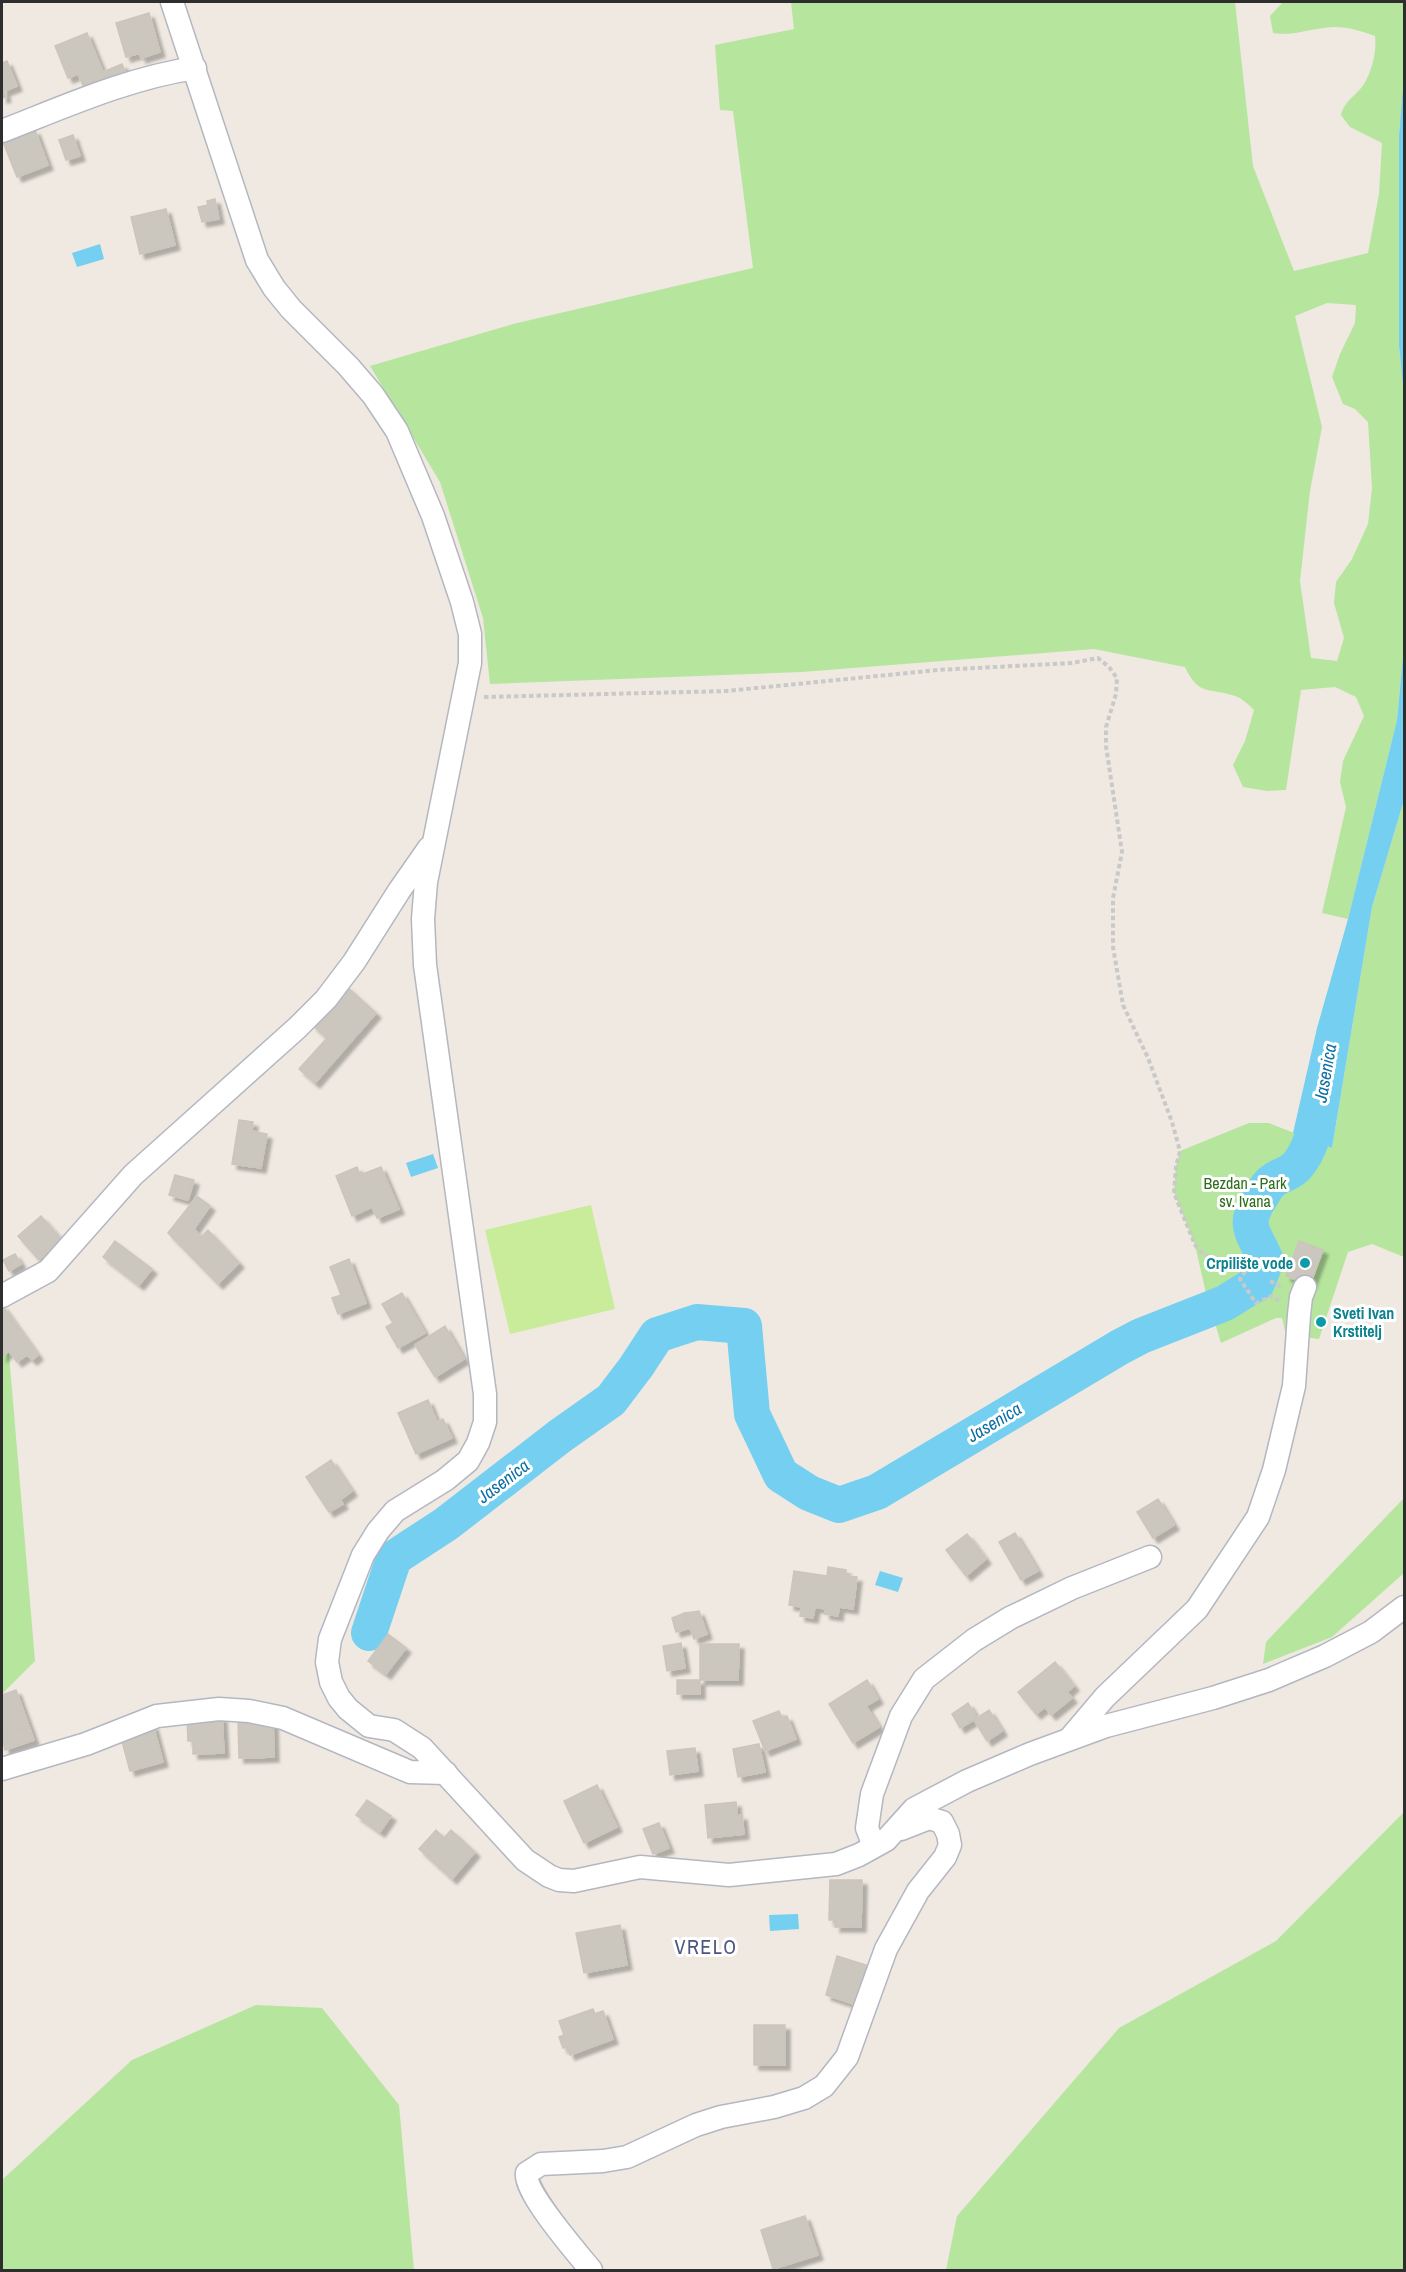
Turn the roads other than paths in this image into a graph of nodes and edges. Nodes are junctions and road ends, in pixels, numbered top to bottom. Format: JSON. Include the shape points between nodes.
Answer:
{"nodes":[{"id":1,"x":172,"y":2,"type":"edge"},
{"id":2,"x":195,"y":68,"type":"junction"},
{"id":3,"x":2,"y":131,"type":"edge"},
{"id":4,"x":435,"y":840,"type":"junction"},
{"id":5,"x":1305,"y":1287,"type":"dead end"},
{"id":6,"x":2,"y":1296,"type":"edge"},
{"id":7,"x":1150,"y":1557,"type":"dead end"},
{"id":8,"x":1404,"y":1607,"type":"edge"},
{"id":9,"x":1071,"y":1738,"type":"junction"},
{"id":10,"x":2,"y":1769,"type":"edge"},
{"id":11,"x":446,"y":1773,"type":"junction"},
{"id":12,"x":896,"y":1830,"type":"junction"},
{"id":13,"x":874,"y":1846,"type":"junction"},
{"id":14,"x":591,"y":2271,"type":"edge"}],
"edges":[{"from":1,"to":2,"type":"street"},
{"from":2,"to":3,"type":"street","via":[[137,81]]},
{"from":2,"to":4,"type":"street","via":[[257,260],[291,309],[348,366],[397,431],[433,516],[462,602],[470,634],[470,663]]},
{"from":4,"to":6,"type":"street","via":[[326,999],[133,1175],[48,1271]]},
{"from":4,"to":11,"type":"street","via":[[426,882],[424,965],[485,1394],[485,1422],[468,1461],[395,1511],[378,1531],[363,1555],[346,1597],[330,1639],[327,1662],[331,1682],[348,1709],[369,1726],[394,1730],[422,1748]]},
{"from":5,"to":9,"type":"street","via":[[1294,1386],[1258,1517],[1197,1609],[1105,1697]]},
{"from":7,"to":13,"type":"street","via":[[1051,1597],[974,1640],[924,1679],[901,1716],[873,1794],[867,1828]]},
{"from":8,"to":9,"type":"street","via":[[1371,1632],[1269,1680]]},
{"from":9,"to":12,"type":"street","via":[[946,1792],[914,1809]]},
{"from":10,"to":11,"type":"street","via":[[86,1744],[157,1716],[219,1709],[283,1718],[410,1772]]},
{"from":11,"to":13,"type":"street","via":[[525,1860],[559,1880],[574,1881],[640,1867],[729,1875],[791,1870],[836,1864]]},
{"from":12,"to":13,"type":"street"},
{"from":12,"to":14,"type":"street","via":[[929,1818],[942,1822],[950,1845],[918,1891],[886,1949],[847,2057],[824,2086],[804,2098],[696,2125],[627,2157],[541,2164],[527,2173],[527,2182],[538,2201]]}]}
